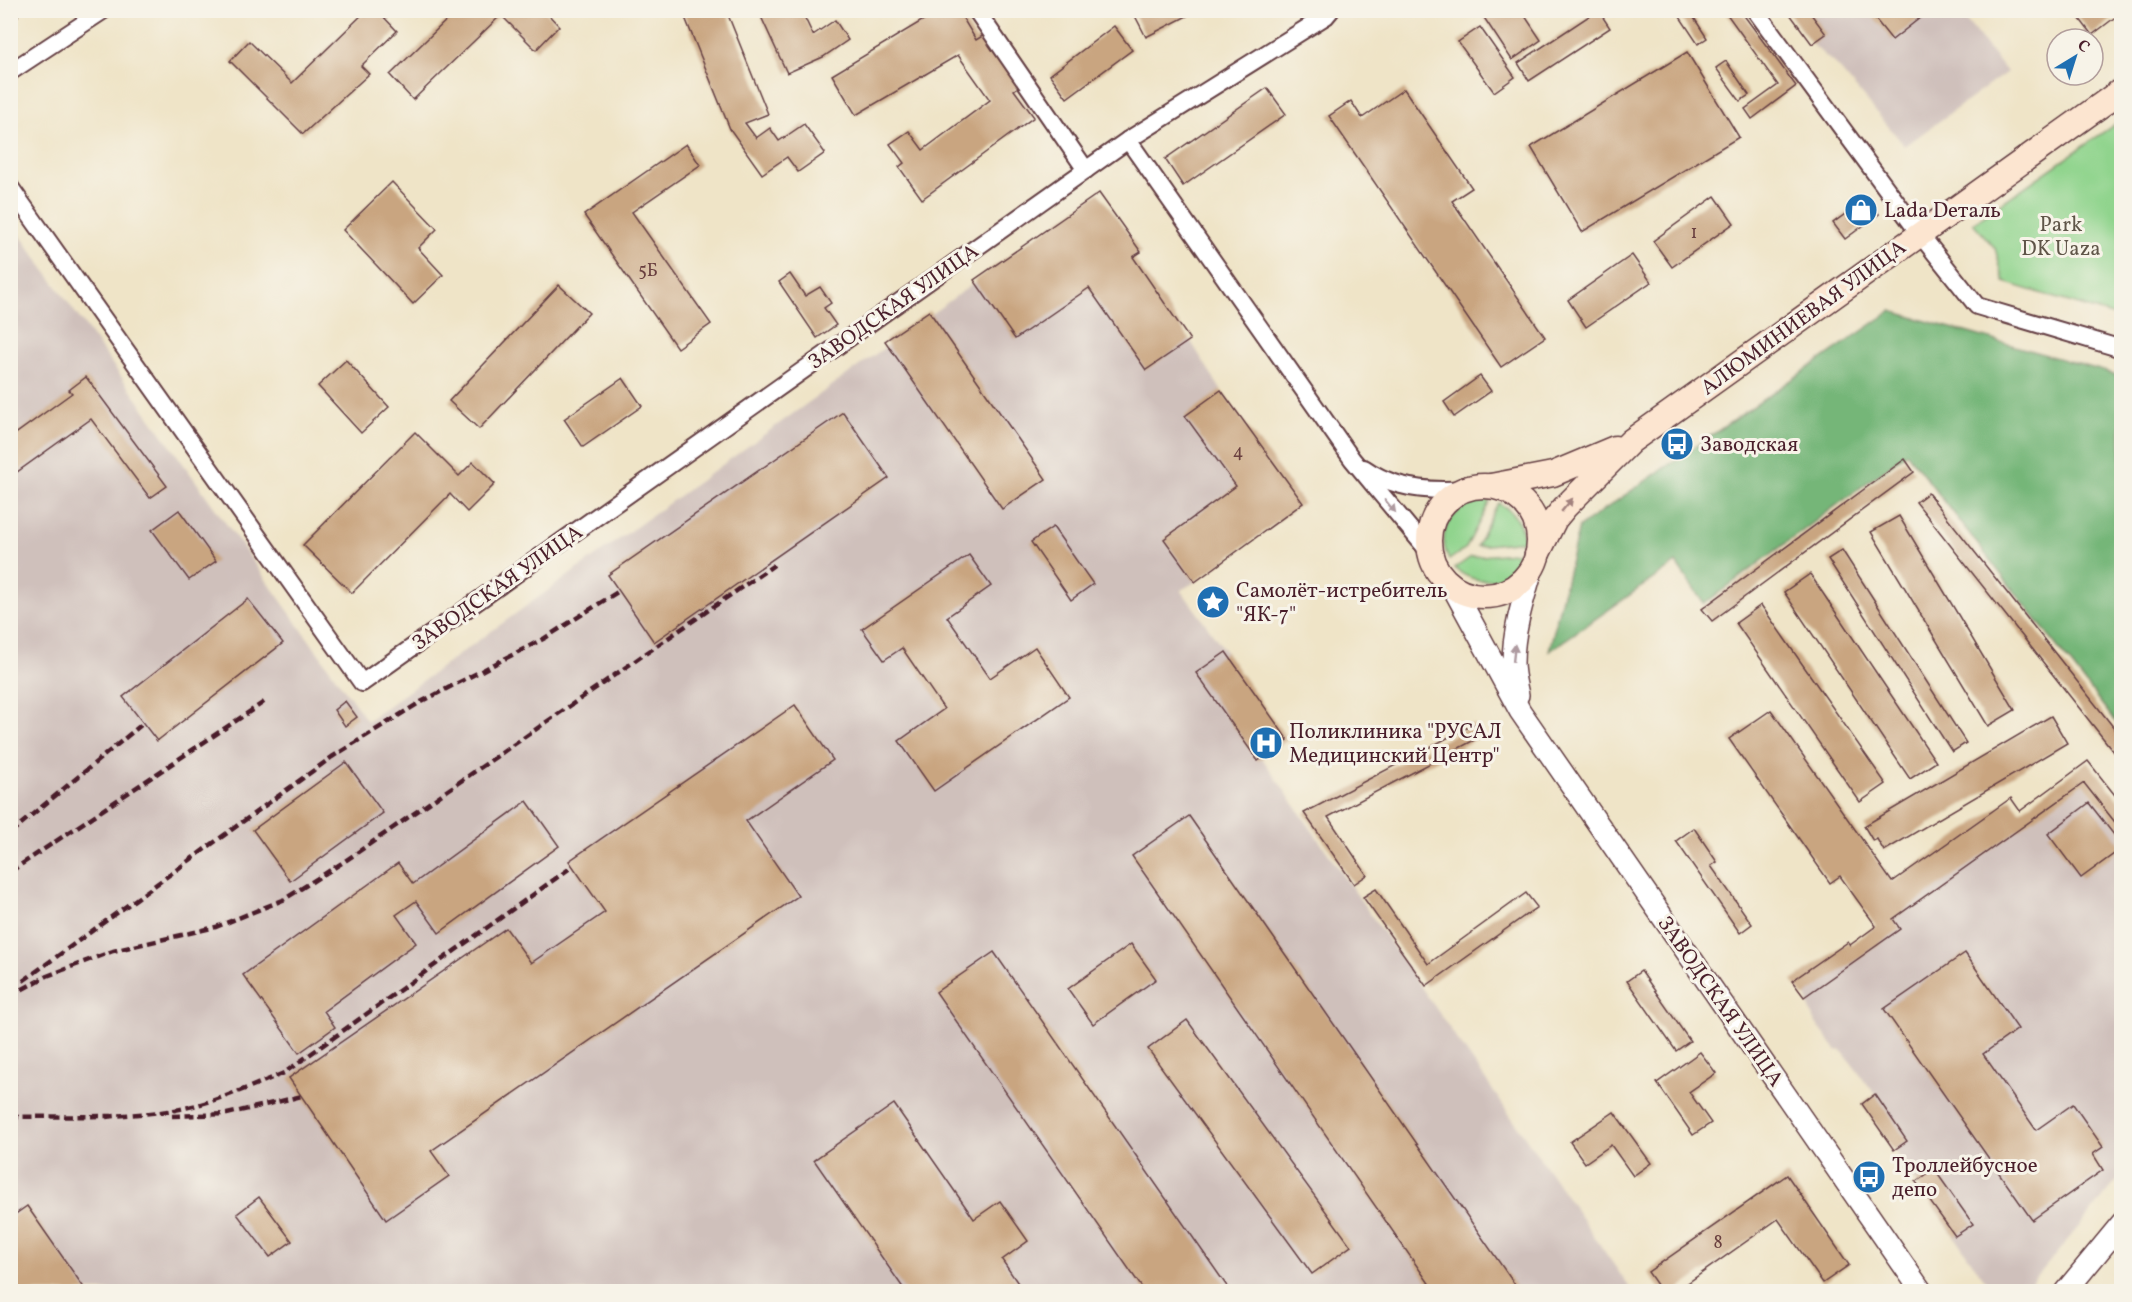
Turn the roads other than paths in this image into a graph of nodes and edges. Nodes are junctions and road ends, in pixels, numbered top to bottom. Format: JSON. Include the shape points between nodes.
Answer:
{"nodes":[{"id":1,"x":104,"y":10,"type":"edge"},
{"id":2,"x":976,"y":10,"type":"edge"},
{"id":3,"x":1331,"y":10,"type":"edge"},
{"id":4,"x":1755,"y":10,"type":"edge"},
{"id":5,"x":10,"y":72,"type":"edge"},
{"id":6,"x":2121,"y":90,"type":"edge"},
{"id":7,"x":1128,"y":140,"type":"junction"},
{"id":8,"x":1086,"y":170,"type":"junction"},
{"id":9,"x":10,"y":188,"type":"edge"},
{"id":10,"x":1919,"y":233,"type":"junction"},
{"id":11,"x":2121,"y":349,"type":"edge"},
{"id":12,"x":1631,"y":441,"type":"junction"},
{"id":13,"x":1353,"y":461,"type":"junction"},
{"id":14,"x":1491,"y":486,"type":"junction"},
{"id":15,"x":1464,"y":489,"type":"junction"},
{"id":16,"x":1430,"y":553,"type":"junction"},
{"id":17,"x":1535,"y":561,"type":"junction"},
{"id":18,"x":1452,"y":586,"type":"junction"},
{"id":19,"x":1520,"y":711,"type":"junction"},
{"id":20,"x":2121,"y":1223,"type":"edge"},
{"id":21,"x":1922,"y":1292,"type":"edge"},
{"id":22,"x":2065,"y":1292,"type":"edge"}],
"edges":[{"from":1,"to":5,"type":"street"},
{"from":2,"to":8,"type":"street"},
{"from":3,"to":7,"type":"street","name":"ЗАВОДСКАЯ УЛИЦА"},
{"from":4,"to":10,"type":"street"},
{"from":6,"to":10,"type":"main road","name":"АЛЮМИНИЕВАЯ УЛИЦА"},
{"from":7,"to":8,"type":"street","name":"ЗАВОДСКАЯ УЛИЦА"},
{"from":7,"to":13,"type":"street"},
{"from":8,"to":9,"type":"street","name":"ЗАВОДСКАЯ УЛИЦА","via":[[362,683]]},
{"from":10,"to":11,"type":"street","via":[[1977,306]]},
{"from":10,"to":12,"type":"main road","name":"АЛЮМИНИЕВАЯ УЛИЦА"},
{"from":12,"to":14,"type":"main road","via":[[1552,474]]},
{"from":17,"to":12,"type":"main road","one_way":true,"via":[[1565,507]]},
{"from":13,"to":15,"type":"street","via":[[1383,478],[1413,487],[1438,491]]},
{"from":13,"to":16,"type":"street","one_way":true},
{"from":14,"to":15,"type":"main road"},
{"from":14,"to":17,"type":"main road","via":[[1517,496],[1534,517],[1538,530]]},
{"from":15,"to":16,"type":"main road","via":[[1451,496],[1432,521]]},
{"from":16,"to":18,"type":"main road"},
{"from":17,"to":18,"type":"main road","via":[[1519,584],[1507,591],[1479,596]]},
{"from":19,"to":17,"type":"street","one_way":true,"via":[[1513,663]]},
{"from":18,"to":19,"type":"street","name":"ЗАВОДСКАЯ УЛИЦА"},
{"from":19,"to":21,"type":"street","name":"ЗАВОДСКАЯ УЛИЦА"},
{"from":20,"to":22,"type":"street"}]}
